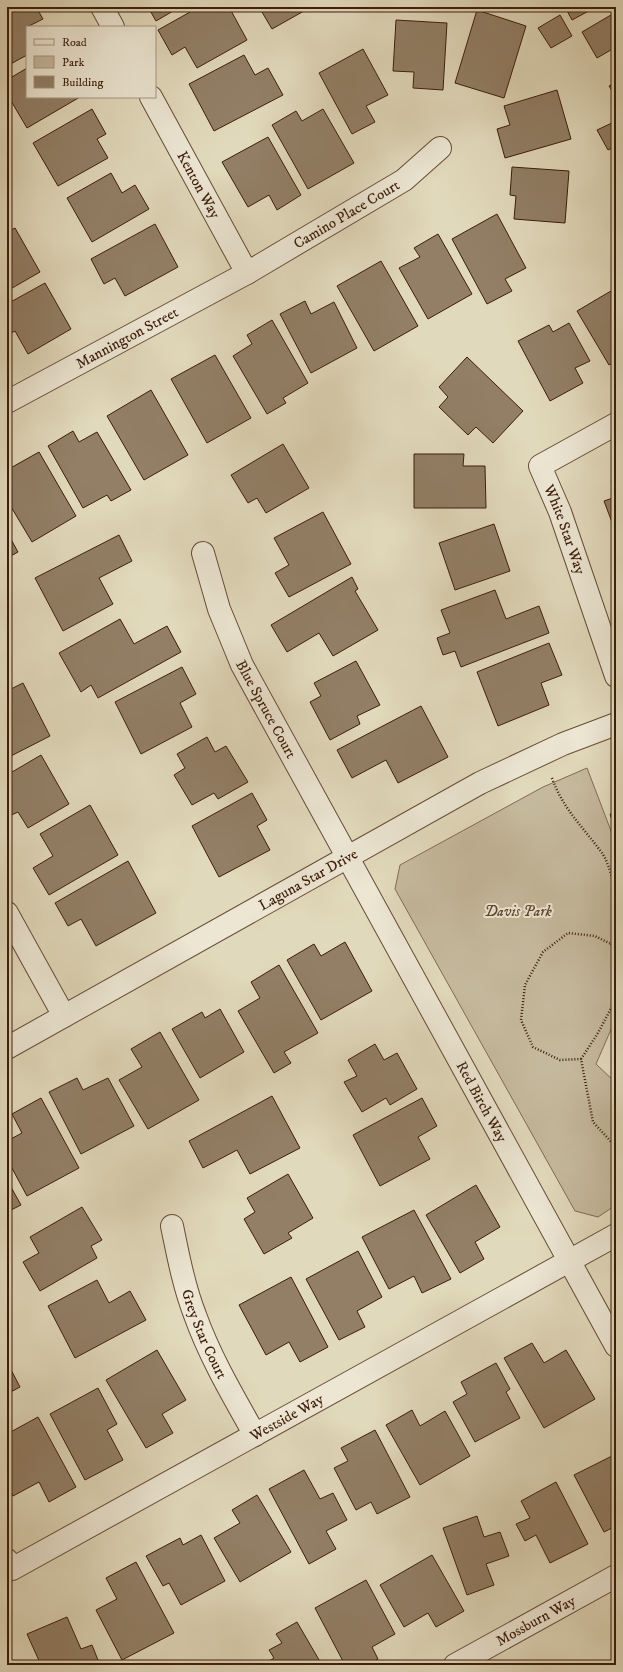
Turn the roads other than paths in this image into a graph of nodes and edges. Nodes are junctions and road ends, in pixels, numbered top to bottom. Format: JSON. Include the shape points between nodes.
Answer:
{"nodes":[{"id":1,"x":102,"y":7,"type":"edge"},
{"id":2,"x":112,"y":26,"type":"edge"},
{"id":3,"x":152,"y":98,"type":"edge"},
{"id":4,"x":440,"y":148,"type":"dead end"},
{"id":5,"x":247,"y":273,"type":"junction"},
{"id":6,"x":7,"y":402,"type":"edge"},
{"id":7,"x":616,"y":424,"type":"edge"},
{"id":8,"x":203,"y":553,"type":"dead end"},
{"id":9,"x":616,"y":676,"type":"edge"},
{"id":10,"x":616,"y":724,"type":"edge"},
{"id":11,"x":347,"y":858,"type":"junction"},
{"id":12,"x":7,"y":913,"type":"edge"},
{"id":13,"x":64,"y":1016,"type":"junction"},
{"id":14,"x":7,"y":1048,"type":"edge"},
{"id":15,"x":172,"y":1226,"type":"dead end"},
{"id":16,"x":616,"y":1235,"type":"edge"},
{"id":17,"x":569,"y":1262,"type":"junction"},
{"id":18,"x":616,"y":1346,"type":"edge"},
{"id":19,"x":255,"y":1436,"type":"junction"},
{"id":20,"x":7,"y":1560,"type":"edge"},
{"id":21,"x":616,"y":1576,"type":"edge"},
{"id":22,"x":455,"y":1665,"type":"edge"}],
"edges":[{"from":1,"to":2,"type":"street"},
{"from":3,"to":5,"type":"street","name":"Kenton Way"},
{"from":4,"to":5,"type":"street","name":"Camino Place Court","via":[[404,180]]},
{"from":5,"to":6,"type":"street","name":"Mannington Street"},
{"from":7,"to":9,"type":"street","name":"White Star Way","via":[[540,466],[560,512]]},
{"from":8,"to":11,"type":"street","name":"Blue Spruce Court","via":[[219,610],[242,665]]},
{"from":10,"to":11,"type":"street","name":"Laguna Star Drive","via":[[563,744],[480,784]]},
{"from":11,"to":13,"type":"street","name":"Laguna Star Drive"},
{"from":11,"to":17,"type":"street","name":"Red Birch Way"},
{"from":12,"to":13,"type":"street"},
{"from":13,"to":14,"type":"street","name":"Laguna Star Drive"},
{"from":15,"to":19,"type":"street","name":"Grey Star Court","via":[[194,1314],[214,1361]]},
{"from":16,"to":17,"type":"street","name":"Westside Way"},
{"from":17,"to":18,"type":"street","name":"Red Birch Way"},
{"from":17,"to":19,"type":"street","name":"Westside Way"},
{"from":19,"to":20,"type":"street","name":"Westside Way","via":[[12,1569]]},
{"from":21,"to":22,"type":"street","name":"Mossburn Way"}]}
